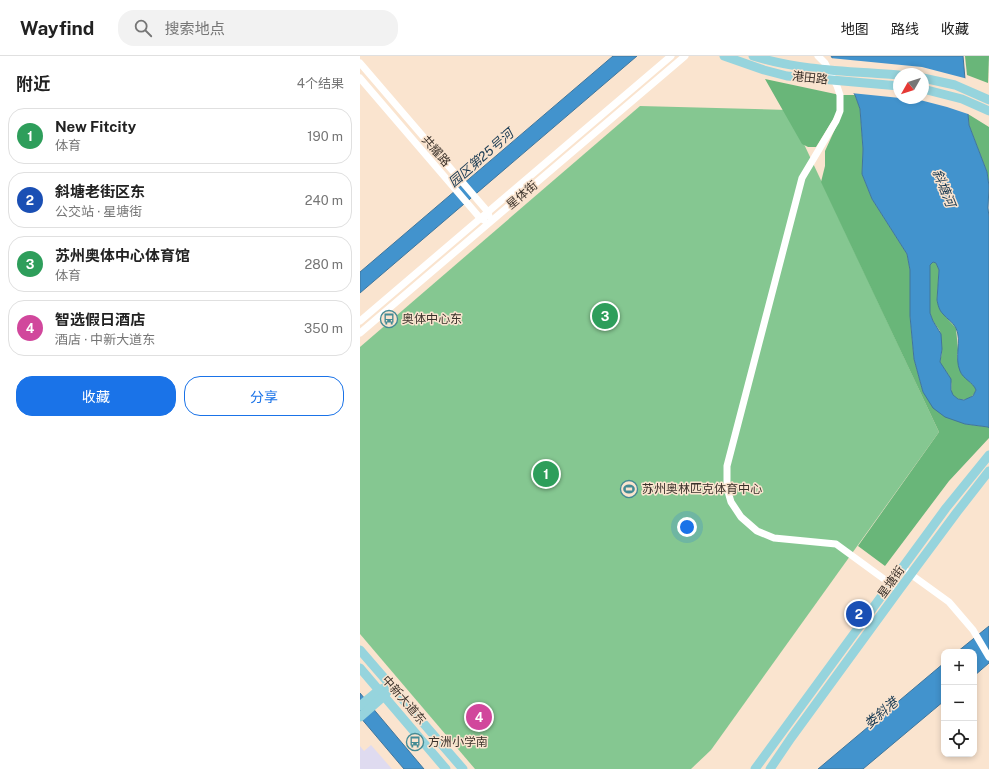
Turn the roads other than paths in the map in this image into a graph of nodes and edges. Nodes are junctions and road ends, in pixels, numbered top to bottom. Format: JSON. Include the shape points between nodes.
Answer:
{"nodes":[{"id":1,"x":671,"y":56,"type":"edge"},
{"id":2,"x":685,"y":56,"type":"edge"},
{"id":3,"x":724,"y":56,"type":"edge"},
{"id":4,"x":753,"y":56,"type":"edge"},
{"id":5,"x":818,"y":56,"type":"edge"},
{"id":6,"x":360,"y":63,"type":"edge"},
{"id":7,"x":893,"y":75,"type":"edge"},
{"id":8,"x":360,"y":78,"type":"edge"},
{"id":9,"x":929,"y":79,"type":"edge"},
{"id":10,"x":893,"y":86,"type":"edge"},
{"id":11,"x":929,"y":90,"type":"edge"},
{"id":12,"x":989,"y":100,"type":"edge"},
{"id":13,"x":989,"y":112,"type":"edge"},
{"id":14,"x":488,"y":212,"type":"junction"},
{"id":15,"x":480,"y":218,"type":"junction"},
{"id":16,"x":490,"y":222,"type":"junction"},
{"id":17,"x":360,"y":322,"type":"edge"},
{"id":18,"x":360,"y":333,"type":"edge"},
{"id":19,"x":986,"y":459,"type":"edge"},
{"id":20,"x":988,"y":472,"type":"edge"},
{"id":21,"x":902,"y":568,"type":"junction"},
{"id":22,"x":911,"y":575,"type":"junction"},
{"id":23,"x":890,"y":583,"type":"junction"},
{"id":24,"x":899,"y":590,"type":"junction"},
{"id":25,"x":360,"y":650,"type":"edge"},
{"id":26,"x":989,"y":657,"type":"edge"},
{"id":27,"x":360,"y":668,"type":"edge"},
{"id":28,"x":391,"y":685,"type":"junction"},
{"id":29,"x":381,"y":693,"type":"junction"},
{"id":30,"x":366,"y":705,"type":"edge"},
{"id":31,"x":360,"y":717,"type":"edge"},
{"id":32,"x":446,"y":769,"type":"edge"},
{"id":33,"x":462,"y":769,"type":"edge"},
{"id":34,"x":755,"y":769,"type":"edge"},
{"id":35,"x":770,"y":769,"type":"edge"}],
"edges":[{"from":1,"to":14,"type":"street","name":"星体街"},
{"from":2,"to":16,"type":"street","name":"星体街"},
{"from":3,"to":10,"type":"main road","name":"港田路","via":[[764,70],[800,78]]},
{"from":4,"to":7,"type":"main road","name":"港田路","via":[[810,69]]},
{"from":5,"to":23,"type":"street","via":[[825,63],[837,86],[840,111],[802,178],[727,466],[727,488],[736,510],[757,531],[774,538],[836,544]]},
{"from":6,"to":14,"type":"street","name":"共耀路"},
{"from":8,"to":15,"type":"street","name":"共耀路"},
{"from":9,"to":12,"type":"main road","via":[[955,85]]},
{"from":11,"to":13,"type":"main road","via":[[954,96]]},
{"from":14,"to":15,"type":"street","name":"星体街"},
{"from":14,"to":16,"type":"street","name":"共耀路"},
{"from":15,"to":16,"type":"street","name":"共耀路"},
{"from":15,"to":17,"type":"street","name":"星体街"},
{"from":16,"to":18,"type":"street","name":"星体街"},
{"from":19,"to":21,"type":"main road","name":"星塘街"},
{"from":20,"to":22,"type":"main road","name":"星塘街"},
{"from":21,"to":22,"type":"street"},
{"from":21,"to":23,"type":"main road","name":"星塘街"},
{"from":22,"to":24,"type":"main road","name":"星塘街"},
{"from":22,"to":26,"type":"street","via":[[949,602],[973,630]]},
{"from":23,"to":24,"type":"street"},
{"from":23,"to":34,"type":"main road","name":"星塘街"},
{"from":24,"to":35,"type":"main road","name":"星塘街"},
{"from":25,"to":28,"type":"main road","name":"中新大道东"},
{"from":27,"to":29,"type":"main road","name":"中新大道东"},
{"from":28,"to":29,"type":"main road"},
{"from":28,"to":33,"type":"main road","name":"中新大道东"},
{"from":29,"to":30,"type":"main road"},
{"from":29,"to":32,"type":"main road","name":"中新大道东"},
{"from":30,"to":31,"type":"main road"}]}
